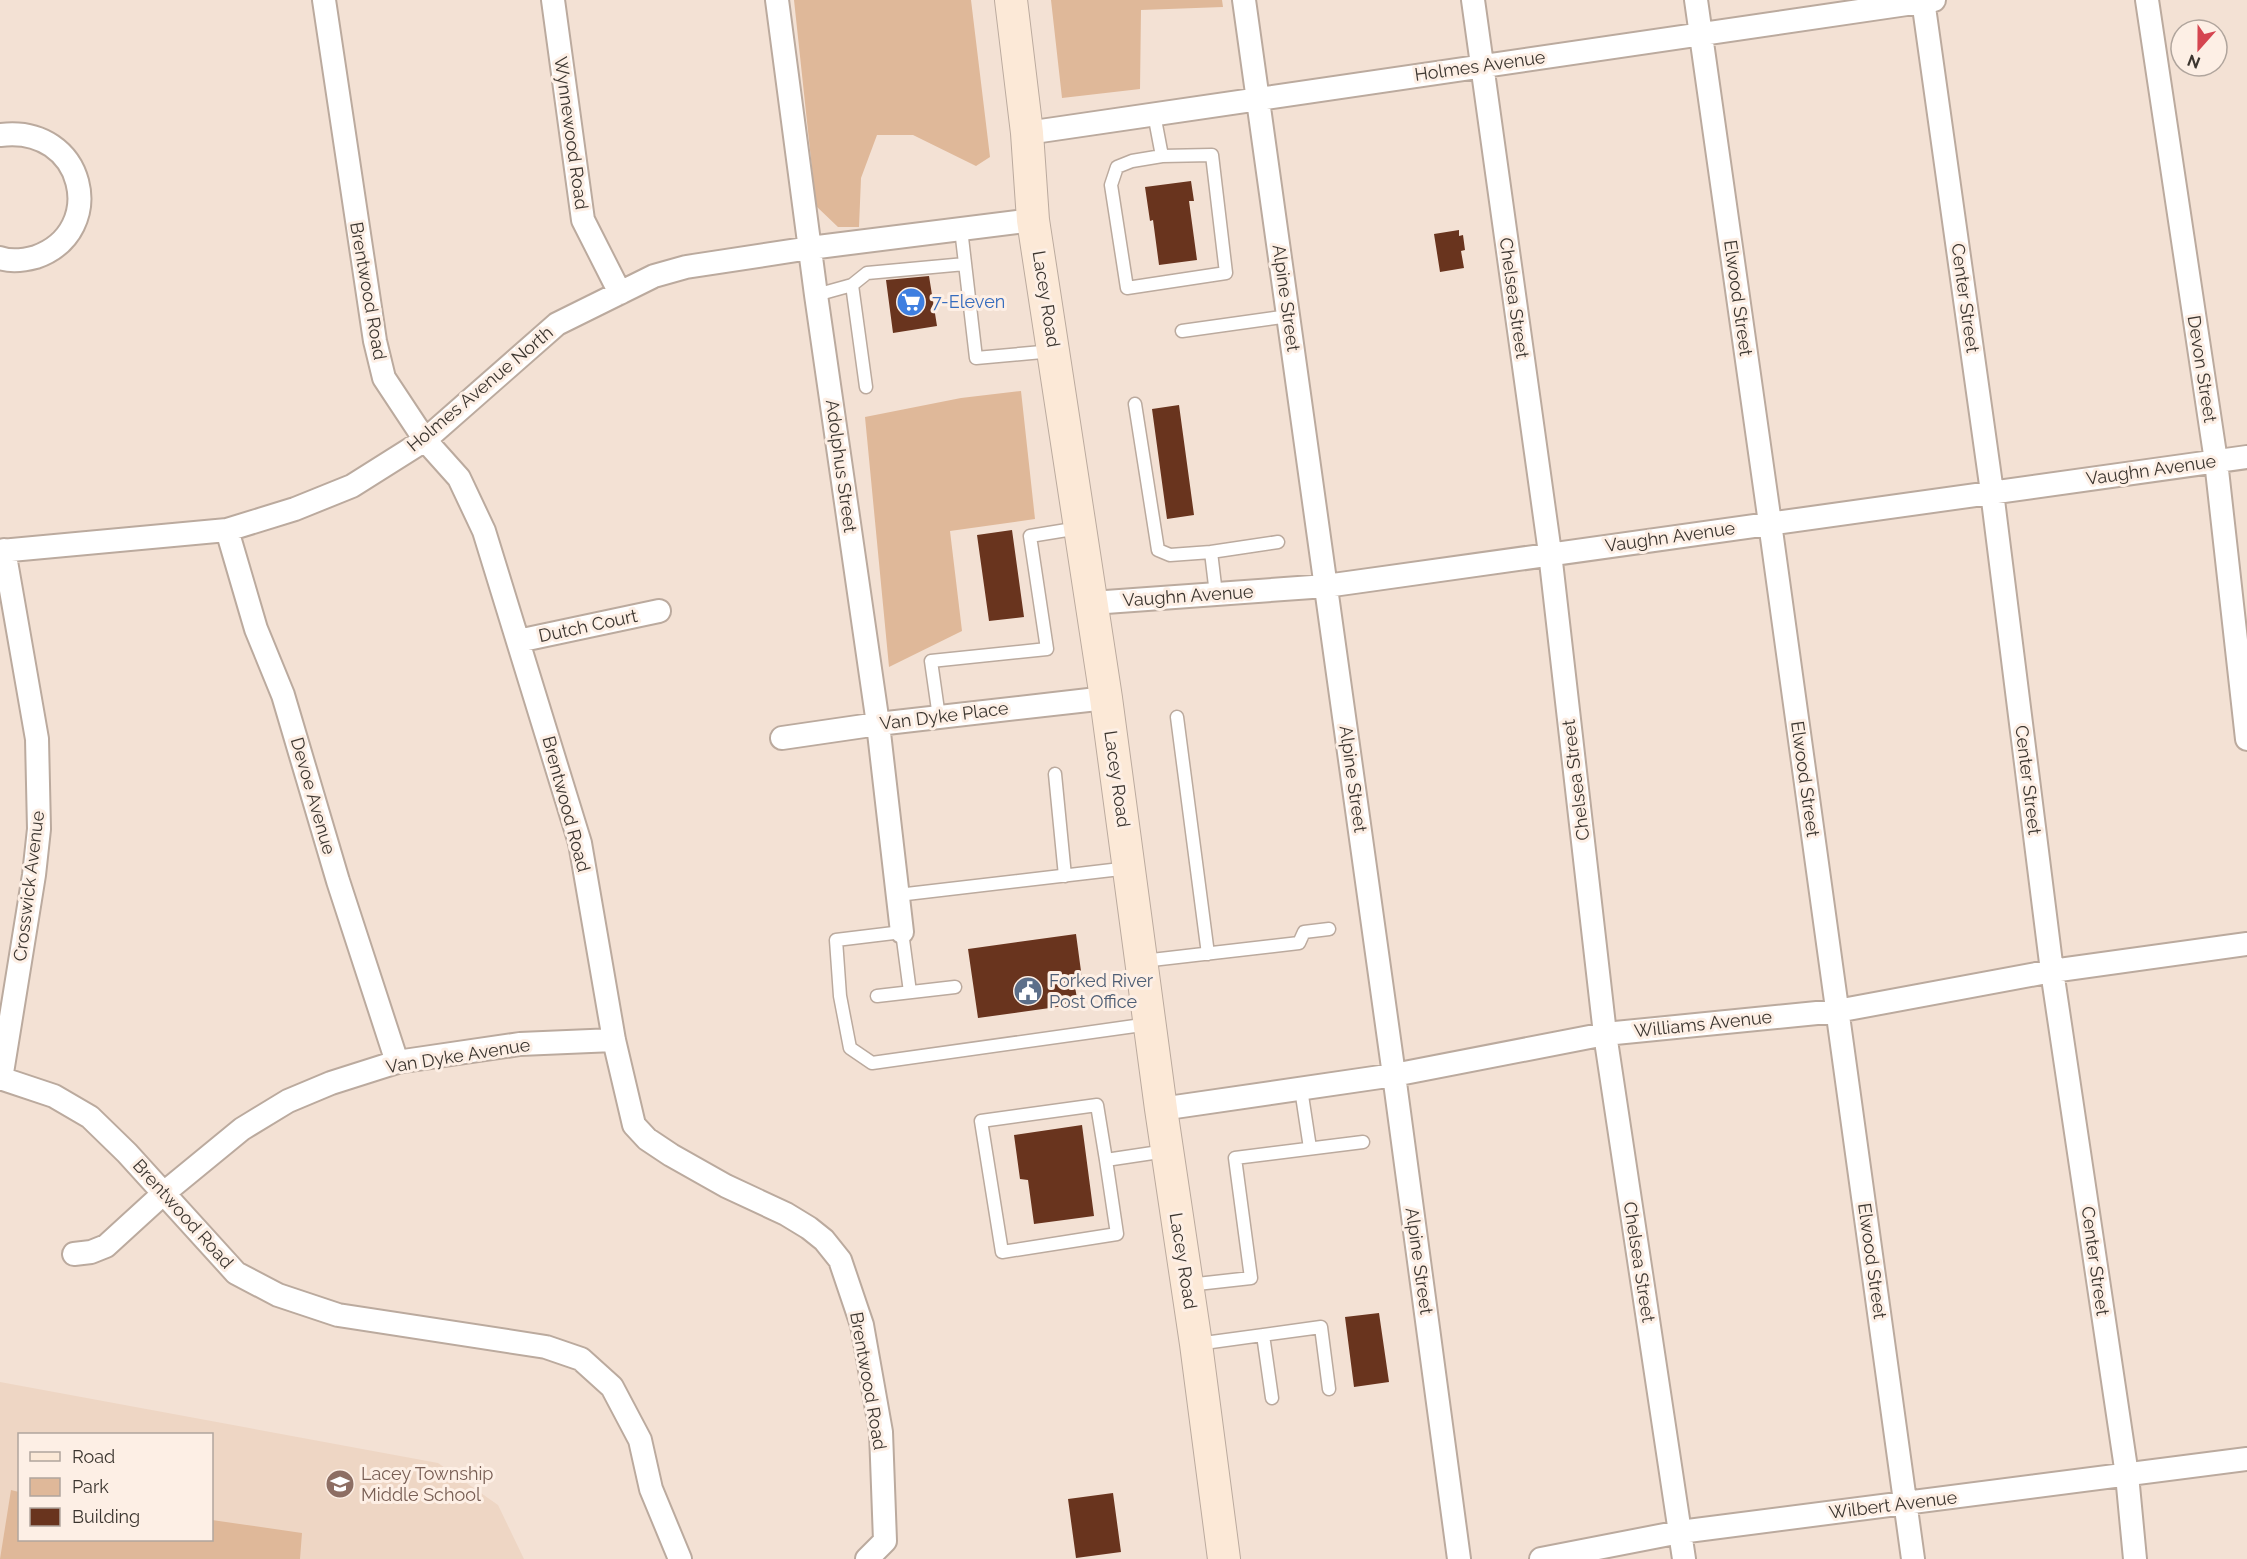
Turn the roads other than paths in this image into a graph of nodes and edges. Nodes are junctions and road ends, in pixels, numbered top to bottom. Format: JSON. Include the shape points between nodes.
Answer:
{"nodes":[{"id":1,"x":324,"y":0,"type":"edge"},
{"id":2,"x":553,"y":0,"type":"edge"},
{"id":3,"x":777,"y":0,"type":"edge"},
{"id":4,"x":1011,"y":0,"type":"edge"},
{"id":5,"x":1244,"y":0,"type":"edge"},
{"id":6,"x":1473,"y":0,"type":"edge"},
{"id":7,"x":1696,"y":0,"type":"edge"},
{"id":8,"x":1927,"y":0,"type":"edge"},
{"id":9,"x":2147,"y":0,"type":"edge"},
{"id":10,"x":1700,"y":35,"type":"junction"},
{"id":11,"x":1482,"y":65,"type":"junction"},
{"id":12,"x":1258,"y":98,"type":"junction"},
{"id":13,"x":1154,"y":114,"type":"junction"},
{"id":14,"x":1027,"y":133,"type":"junction"},
{"id":15,"x":0,"y":135,"type":"edge"},
{"id":16,"x":1162,"y":156,"type":"junction"},
{"id":17,"x":1033,"y":220,"type":"junction"},
{"id":18,"x":961,"y":229,"type":"junction"},
{"id":19,"x":810,"y":248,"type":"junction"},
{"id":20,"x":0,"y":258,"type":"edge"},
{"id":21,"x":965,"y":264,"type":"junction"},
{"id":22,"x":852,"y":285,"type":"junction"},
{"id":23,"x":620,"y":293,"type":"junction"},
{"id":24,"x":816,"y":295,"type":"junction"},
{"id":25,"x":1288,"y":316,"type":"junction"},
{"id":26,"x":1182,"y":331,"type":"dead end"},
{"id":27,"x":1054,"y":351,"type":"junction"},
{"id":28,"x":866,"y":387,"type":"dead end"},
{"id":29,"x":1134,"y":404,"type":"dead end"},
{"id":30,"x":425,"y":440,"type":"junction"},
{"id":31,"x":2247,"y":457,"type":"edge"},
{"id":32,"x":2216,"y":461,"type":"junction"},
{"id":33,"x":1992,"y":492,"type":"junction"},
{"id":34,"x":1770,"y":523,"type":"junction"},
{"id":35,"x":1081,"y":528,"type":"junction"},
{"id":36,"x":227,"y":530,"type":"junction"},
{"id":37,"x":1278,"y":542,"type":"dead end"},
{"id":38,"x":2,"y":550,"type":"edge"},
{"id":39,"x":1211,"y":552,"type":"junction"},
{"id":40,"x":1550,"y":553,"type":"junction"},
{"id":41,"x":1326,"y":586,"type":"junction"},
{"id":42,"x":1215,"y":594,"type":"junction"},
{"id":43,"x":1092,"y":603,"type":"junction"},
{"id":44,"x":659,"y":611,"type":"dead end"},
{"id":45,"x":518,"y":641,"type":"junction"},
{"id":46,"x":1106,"y":698,"type":"junction"},
{"id":47,"x":939,"y":717,"type":"junction"},
{"id":48,"x":1177,"y":717,"type":"dead end"},
{"id":49,"x":878,"y":724,"type":"junction"},
{"id":50,"x":782,"y":738,"type":"dead end"},
{"id":51,"x":2247,"y":739,"type":"edge"},
{"id":52,"x":1055,"y":774,"type":"dead end"},
{"id":53,"x":1129,"y":868,"type":"junction"},
{"id":54,"x":1065,"y":876,"type":"junction"},
{"id":55,"x":898,"y":895,"type":"junction"},
{"id":56,"x":1329,"y":929,"type":"dead end"},
{"id":57,"x":902,"y":932,"type":"junction"},
{"id":58,"x":2247,"y":944,"type":"edge"},
{"id":59,"x":1208,"y":954,"type":"junction"},
{"id":60,"x":1142,"y":962,"type":"junction"},
{"id":61,"x":2052,"y":971,"type":"junction"},
{"id":62,"x":956,"y":987,"type":"dead end"},
{"id":63,"x":910,"y":992,"type":"junction"},
{"id":64,"x":877,"y":996,"type":"dead end"},
{"id":65,"x":1837,"y":1011,"type":"junction"},
{"id":66,"x":1150,"y":1024,"type":"junction"},
{"id":67,"x":1605,"y":1034,"type":"junction"},
{"id":68,"x":614,"y":1040,"type":"junction"},
{"id":69,"x":397,"y":1062,"type":"junction"},
{"id":70,"x":1394,"y":1075,"type":"junction"},
{"id":71,"x":1,"y":1079,"type":"edge"},
{"id":72,"x":1301,"y":1089,"type":"junction"},
{"id":73,"x":1161,"y":1109,"type":"junction"},
{"id":74,"x":1363,"y":1142,"type":"dead end"},
{"id":75,"x":1310,"y":1148,"type":"junction"},
{"id":76,"x":1167,"y":1151,"type":"junction"},
{"id":77,"x":1106,"y":1160,"type":"junction"},
{"id":78,"x":164,"y":1193,"type":"junction"},
{"id":79,"x":74,"y":1254,"type":"dead end"},
{"id":80,"x":1187,"y":1285,"type":"junction"},
{"id":81,"x":1263,"y":1335,"type":"junction"},
{"id":82,"x":1196,"y":1344,"type":"junction"},
{"id":83,"x":1329,"y":1389,"type":"dead end"},
{"id":84,"x":1272,"y":1398,"type":"dead end"},
{"id":85,"x":2247,"y":1459,"type":"edge"},
{"id":86,"x":2127,"y":1475,"type":"junction"},
{"id":87,"x":1905,"y":1503,"type":"junction"},
{"id":88,"x":1680,"y":1532,"type":"junction"},
{"id":89,"x":680,"y":1559,"type":"edge"},
{"id":90,"x":867,"y":1559,"type":"edge"},
{"id":91,"x":1224,"y":1559,"type":"edge"},
{"id":92,"x":1459,"y":1559,"type":"edge"},
{"id":93,"x":1541,"y":1559,"type":"edge"},
{"id":94,"x":1684,"y":1559,"type":"edge"},
{"id":95,"x":1913,"y":1559,"type":"edge"},
{"id":96,"x":2135,"y":1559,"type":"edge"}],
"edges":[{"from":1,"to":30,"type":"street","name":"Brentwood Road","via":[[375,340],[384,378]]},
{"from":2,"to":23,"type":"street","name":"Wynnewood Road","via":[[583,220]]},
{"from":3,"to":19,"type":"street","name":"Adolphus Street"},
{"from":4,"to":14,"type":"main road","name":"Lacey Road"},
{"from":5,"to":12,"type":"street","name":"Alpine Street"},
{"from":6,"to":11,"type":"street","name":"Chelsea Street"},
{"from":7,"to":10,"type":"street","name":"Elwood Street"},
{"from":8,"to":10,"type":"street","name":"Holmes Avenue"},
{"from":8,"to":33,"type":"street","name":"Center Street"},
{"from":9,"to":32,"type":"street","name":"Devon Street"},
{"from":10,"to":11,"type":"street","name":"Holmes Avenue"},
{"from":10,"to":34,"type":"street","name":"Elwood Street"},
{"from":11,"to":12,"type":"street","name":"Holmes Avenue"},
{"from":11,"to":40,"type":"street","name":"Chelsea Street"},
{"from":12,"to":13,"type":"street","name":"Holmes Avenue"},
{"from":12,"to":25,"type":"street","name":"Alpine Street"},
{"from":13,"to":14,"type":"street","name":"Holmes Avenue"},
{"from":13,"to":16,"type":"lane"},
{"from":14,"to":17,"type":"main road","name":"Lacey Road"},
{"from":15,"to":20,"type":"street","via":[[21,133],[57,148],[78,181],[80,201],[64,239],[47,253],[26,260]]},
{"from":16,"to":16,"type":"lane","via":[[1117,167],[1111,185],[1127,288],[1226,273],[1212,155]]},
{"from":17,"to":18,"type":"street","name":"Holmes Avenue North"},
{"from":17,"to":27,"type":"main road","name":"Lacey Road"},
{"from":18,"to":19,"type":"street","name":"Holmes Avenue North"},
{"from":18,"to":21,"type":"lane"},
{"from":19,"to":23,"type":"street","name":"Holmes Avenue North","via":[[686,267],[654,276]]},
{"from":19,"to":24,"type":"street","name":"Adolphus Street"},
{"from":21,"to":22,"type":"lane","via":[[867,273]]},
{"from":21,"to":27,"type":"lane","via":[[976,358]]},
{"from":22,"to":24,"type":"lane"},
{"from":22,"to":28,"type":"lane"},
{"from":23,"to":30,"type":"street","name":"Holmes Avenue North","via":[[557,324]]},
{"from":24,"to":49,"type":"street","name":"Adolphus Street"},
{"from":25,"to":26,"type":"lane"},
{"from":25,"to":41,"type":"street","name":"Alpine Street"},
{"from":27,"to":35,"type":"main road","name":"Lacey Road"},
{"from":29,"to":39,"type":"lane","via":[[1158,550],[1170,555]]},
{"from":30,"to":36,"type":"street","name":"Holmes Avenue North","via":[[352,486]]},
{"from":30,"to":45,"type":"street","name":"Brentwood Road","via":[[459,478],[484,531]]},
{"from":31,"to":32,"type":"street","name":"Vaughn Avenue"},
{"from":32,"to":33,"type":"street","name":"Vaughn Avenue"},
{"from":32,"to":51,"type":"street","name":"Devon Street"},
{"from":33,"to":34,"type":"street","name":"Vaughn Avenue"},
{"from":33,"to":61,"type":"street","name":"Center Street"},
{"from":34,"to":40,"type":"street","name":"Vaughn Avenue"},
{"from":34,"to":65,"type":"street","name":"Elwood Street"},
{"from":35,"to":43,"type":"main road","name":"Lacey Road"},
{"from":35,"to":47,"type":"lane","via":[[1030,536],[1047,649],[931,661]]},
{"from":36,"to":38,"type":"street","name":"Holmes Avenue North"},
{"from":36,"to":69,"type":"street","name":"Devoe Avenue","via":[[256,629],[283,695]]},
{"from":37,"to":39,"type":"lane"},
{"from":38,"to":71,"type":"street","name":"Crosswick Avenue","via":[[37,739],[39,828]]},
{"from":39,"to":42,"type":"lane"},
{"from":40,"to":41,"type":"street","name":"Vaughn Avenue"},
{"from":40,"to":67,"type":"street","name":"Chelsea Street"},
{"from":41,"to":42,"type":"street","name":"Vaughn Avenue"},
{"from":41,"to":70,"type":"street","name":"Alpine Street"},
{"from":42,"to":43,"type":"street","name":"Vaughn Avenue"},
{"from":43,"to":46,"type":"main road","name":"Lacey Road"},
{"from":44,"to":45,"type":"street","name":"Dutch Court"},
{"from":45,"to":68,"type":"street","name":"Brentwood Road","via":[[580,843]]},
{"from":46,"to":47,"type":"street","name":"Van Dyke Place"},
{"from":46,"to":53,"type":"main road","name":"Lacey Road"},
{"from":47,"to":49,"type":"street","name":"Van Dyke Place"},
{"from":48,"to":59,"type":"lane"},
{"from":49,"to":50,"type":"street","name":"Van Dyke Place"},
{"from":49,"to":55,"type":"street","name":"Adolphus Street"},
{"from":52,"to":54,"type":"lane"},
{"from":53,"to":54,"type":"lane"},
{"from":53,"to":60,"type":"main road","name":"Lacey Road"},
{"from":54,"to":55,"type":"lane"},
{"from":55,"to":57,"type":"street","name":"Adolphus Street"},
{"from":56,"to":59,"type":"lane","via":[[1304,932],[1299,943]]},
{"from":57,"to":63,"type":"lane"},
{"from":57,"to":66,"type":"lane","via":[[836,940],[840,996],[850,1048],[872,1063]]},
{"from":58,"to":61,"type":"street","name":"Williams Avenue"},
{"from":59,"to":60,"type":"lane"},
{"from":60,"to":66,"type":"main road","name":"Lacey Road"},
{"from":61,"to":65,"type":"street","name":"Williams Avenue"},
{"from":61,"to":86,"type":"street","name":"Center Street"},
{"from":62,"to":63,"type":"lane"},
{"from":63,"to":64,"type":"lane"},
{"from":65,"to":67,"type":"street","name":"Williams Avenue"},
{"from":65,"to":87,"type":"street","name":"Elwood Street"},
{"from":66,"to":73,"type":"main road","name":"Lacey Road"},
{"from":67,"to":70,"type":"street","name":"Williams Avenue"},
{"from":67,"to":88,"type":"street","name":"Chelsea Street"},
{"from":68,"to":69,"type":"street","name":"Van Dyke Avenue","via":[[520,1044]]},
{"from":68,"to":90,"type":"street","name":"Brentwood Road","via":[[634,1125],[647,1139],[726,1186],[786,1214],[824,1240],[840,1260],[862,1325],[881,1432],[885,1541]]},
{"from":69,"to":78,"type":"street","name":"Van Dyke Avenue","via":[[288,1101],[242,1129]]},
{"from":70,"to":72,"type":"street","name":"Williams Avenue"},
{"from":70,"to":92,"type":"street","name":"Alpine Street"},
{"from":71,"to":78,"type":"street","name":"Brentwood Road","via":[[54,1096],[90,1117]]},
{"from":72,"to":73,"type":"street","name":"Williams Avenue"},
{"from":72,"to":75,"type":"lane"},
{"from":73,"to":76,"type":"main road","name":"Lacey Road"},
{"from":74,"to":75,"type":"lane"},
{"from":75,"to":80,"type":"lane","via":[[1235,1158],[1251,1278]]},
{"from":76,"to":77,"type":"lane"},
{"from":76,"to":80,"type":"main road","name":"Lacey Road"},
{"from":77,"to":77,"type":"lane","via":[[1097,1105],[981,1121],[1002,1252],[1117,1234]]},
{"from":78,"to":79,"type":"street","name":"Van Dyke Avenue","via":[[106,1246]]},
{"from":78,"to":89,"type":"street","name":"Brentwood Road","via":[[236,1273],[278,1295],[338,1315],[546,1347],[581,1359],[612,1387],[640,1440],[651,1489]]},
{"from":80,"to":82,"type":"main road","name":"Lacey Road"},
{"from":81,"to":82,"type":"lane"},
{"from":81,"to":83,"type":"lane","via":[[1321,1327]]},
{"from":81,"to":84,"type":"lane"},
{"from":82,"to":91,"type":"main road","name":"Lacey Road"},
{"from":85,"to":86,"type":"street","name":"Wilbert Avenue"},
{"from":86,"to":87,"type":"street","name":"Wilbert Avenue"},
{"from":86,"to":96,"type":"street","name":"Center Street"},
{"from":87,"to":88,"type":"street","name":"Wilbert Avenue"},
{"from":87,"to":95,"type":"street","name":"Elwood Street"},
{"from":88,"to":93,"type":"street","name":"Wilbert Avenue"},
{"from":88,"to":94,"type":"street","name":"Chelsea Street"}]}
